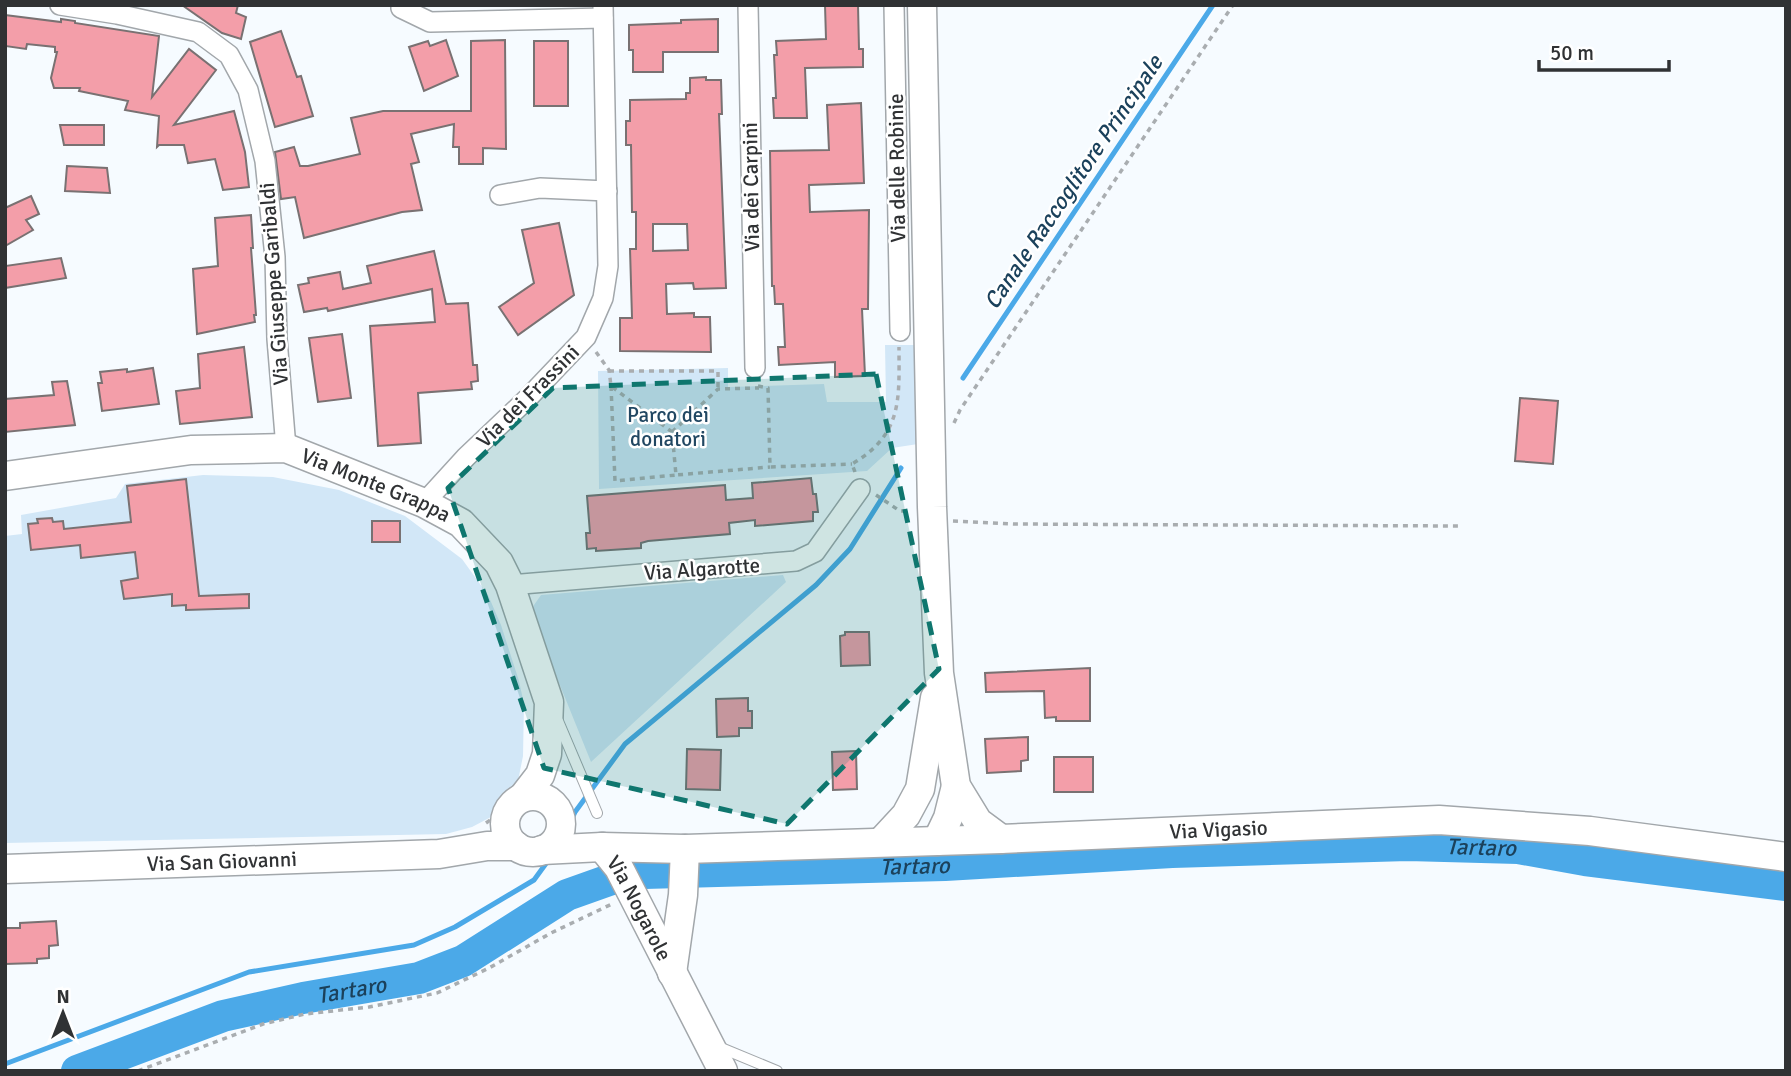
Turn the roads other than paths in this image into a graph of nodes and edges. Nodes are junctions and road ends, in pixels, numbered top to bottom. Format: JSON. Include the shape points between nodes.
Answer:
{"nodes":[{"id":1,"x":60,"y":5,"type":"edge"},
{"id":2,"x":748,"y":5,"type":"edge"},
{"id":3,"x":894,"y":5,"type":"edge"},
{"id":4,"x":922,"y":5,"type":"edge"},
{"id":5,"x":401,"y":8,"type":"dead end"},
{"id":6,"x":603,"y":12,"type":"edge"},
{"id":7,"x":607,"y":191,"type":"junction"},
{"id":8,"x":500,"y":195,"type":"dead end"},
{"id":9,"x":900,"y":331,"type":"road end"},
{"id":10,"x":755,"y":368,"type":"road end"},
{"id":11,"x":286,"y":448,"type":"junction"},
{"id":12,"x":5,"y":476,"type":"edge"},
{"id":13,"x":866,"y":491,"type":"road end"},
{"id":14,"x":424,"y":503,"type":"junction"},
{"id":15,"x":510,"y":585,"type":"junction"},
{"id":16,"x":939,"y":673,"type":"junction"},
{"id":17,"x":549,"y":702,"type":"junction"},
{"id":18,"x":957,"y":786,"type":"junction"},
{"id":19,"x":920,"y":789,"type":"junction"},
{"id":20,"x":534,"y":800,"type":"junction"},
{"id":21,"x":595,"y":809,"type":"dead end"},
{"id":22,"x":1001,"y":839,"type":"junction"},
{"id":23,"x":937,"y":841,"type":"junction"},
{"id":24,"x":881,"y":842,"type":"junction"},
{"id":25,"x":612,"y":845,"type":"junction"},
{"id":26,"x":529,"y":849,"type":"junction"},
{"id":27,"x":439,"y":854,"type":"junction"},
{"id":28,"x":685,"y":854,"type":"junction"},
{"id":29,"x":1786,"y":857,"type":"edge"},
{"id":30,"x":5,"y":869,"type":"edge"},
{"id":31,"x":666,"y":940,"type":"junction"},
{"id":32,"x":709,"y":1042,"type":"junction"},
{"id":33,"x":723,"y":1071,"type":"edge"},
{"id":34,"x":777,"y":1071,"type":"edge"}],
"edges":[{"from":1,"to":11,"type":"street","name":"Via Giuseppe Garibaldi","via":[[198,32],[229,55],[248,90],[265,161]]},
{"from":2,"to":10,"type":"street","name":"Via dei Carpini"},
{"from":3,"to":9,"type":"street","name":"Via delle Robinie"},
{"from":4,"to":16,"type":"street"},
{"from":5,"to":6,"type":"street","via":[[430,22]]},
{"from":6,"to":7,"type":"street","name":"Via dei Frassini"},
{"from":7,"to":8,"type":"street","via":[[540,188]]},
{"from":7,"to":14,"type":"street","name":"Via dei Frassini","via":[[607,282],[586,337]]},
{"from":11,"to":12,"type":"street","name":"Via Monte Grappa","via":[[191,450]]},
{"from":11,"to":14,"type":"street","name":"Via Monte Grappa"},
{"from":13,"to":15,"type":"street","name":"Via Algarotte","via":[[815,552],[796,561]]},
{"from":14,"to":15,"type":"street","name":"Via Monte Grappa","via":[[461,523],[499,563]]},
{"from":15,"to":17,"type":"street","name":"Via Monte Grappa"},
{"from":16,"to":18,"type":"street"},
{"from":16,"to":19,"type":"street"},
{"from":17,"to":20,"type":"street","name":"Via Monte Grappa","via":[[547,754]]},
{"from":17,"to":21,"type":"lane","name":"Via Monte Grappa"},
{"from":18,"to":22,"type":"street","via":[[978,822]]},
{"from":18,"to":23,"type":"street"},
{"from":19,"to":23,"type":"street"},
{"from":19,"to":24,"type":"street","via":[[906,815]]},
{"from":20,"to":25,"type":"street","name":"Via Vigasio"},
{"from":20,"to":26,"type":"street","via":[[505,826],[507,833]]},
{"from":20,"to":26,"type":"street","name":"Via Monte Grappa","via":[[560,831],[553,843]]},
{"from":20,"to":27,"type":"street","name":"Via San Giovanni","via":[[493,828]]},
{"from":22,"to":23,"type":"street","name":"Via Vigasio"},
{"from":22,"to":29,"type":"street","name":"Via Vigasio","via":[[1439,820],[1590,831]]},
{"from":23,"to":24,"type":"street","name":"Via Vigasio"},
{"from":24,"to":28,"type":"street","name":"Via Vigasio"},
{"from":25,"to":26,"type":"street","name":"Via Vigasio"},
{"from":25,"to":28,"type":"street","name":"Via Vigasio"},
{"from":25,"to":31,"type":"street","name":"Via Nogarole","via":[[632,895]]},
{"from":26,"to":27,"type":"street","name":"Via San Giovanni","via":[[487,846]]},
{"from":27,"to":30,"type":"street","name":"Via San Giovanni"},
{"from":28,"to":31,"type":"street","name":"Via Nogarole","via":[[683,895]]},
{"from":31,"to":32,"type":"street","name":"Via Nogarole","via":[[672,973]]},
{"from":32,"to":33,"type":"street","name":"Via Nogarole"},
{"from":32,"to":34,"type":"lane"}]}
